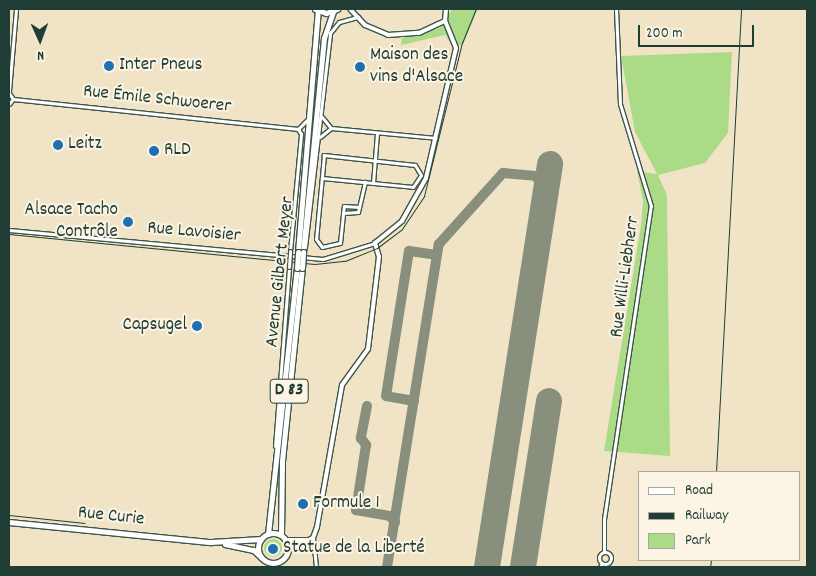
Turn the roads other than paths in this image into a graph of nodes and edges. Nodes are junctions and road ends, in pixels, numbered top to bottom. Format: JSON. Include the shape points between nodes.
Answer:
{"nodes":[{"id":1,"x":16,"y":9,"type":"edge"},
{"id":2,"x":350,"y":9,"type":"edge"},
{"id":3,"x":446,"y":9,"type":"edge"},
{"id":4,"x":616,"y":9,"type":"edge"},
{"id":5,"x":316,"y":10,"type":"edge"},
{"id":6,"x":335,"y":10,"type":"edge"},
{"id":7,"x":358,"y":17,"type":"junction"},
{"id":8,"x":445,"y":21,"type":"junction"},
{"id":9,"x":9,"y":92,"type":"edge"},
{"id":10,"x":13,"y":99,"type":"junction"},
{"id":11,"x":9,"y":104,"type":"edge"},
{"id":12,"x":312,"y":114,"type":"junction"},
{"id":13,"x":322,"y":115,"type":"junction"},
{"id":14,"x":331,"y":128,"type":"junction"},
{"id":15,"x":298,"y":129,"type":"junction"},
{"id":16,"x":377,"y":133,"type":"junction"},
{"id":17,"x":320,"y":137,"type":"junction"},
{"id":18,"x":436,"y":138,"type":"junction"},
{"id":19,"x":375,"y":161,"type":"junction"},
{"id":20,"x":317,"y":168,"type":"junction"},
{"id":21,"x":322,"y":178,"type":"junction"},
{"id":22,"x":365,"y":182,"type":"junction"},
{"id":23,"x":373,"y":183,"type":"junction"},
{"id":24,"x":315,"y":191,"type":"junction"},
{"id":25,"x":359,"y":207,"type":"junction"},
{"id":26,"x":343,"y":213,"type":"junction"},
{"id":27,"x":9,"y":230,"type":"edge"},
{"id":28,"x":375,"y":243,"type":"junction"},
{"id":29,"x":301,"y":252,"type":"junction"},
{"id":30,"x":299,"y":268,"type":"junction"},
{"id":31,"x":276,"y":474,"type":"junction"},
{"id":32,"x":9,"y":522,"type":"edge"},
{"id":33,"x":268,"y":534,"type":"junction"},
{"id":34,"x":281,"y":535,"type":"junction"},
{"id":35,"x":262,"y":539,"type":"junction"},
{"id":36,"x":311,"y":539,"type":"junction"},
{"id":37,"x":286,"y":540,"type":"junction"},
{"id":38,"x":211,"y":542,"type":"junction"},
{"id":39,"x":304,"y":542,"type":"junction"},
{"id":40,"x":288,"y":550,"type":"junction"},
{"id":41,"x":313,"y":551,"type":"junction"},
{"id":42,"x":604,"y":552,"type":"junction"},
{"id":43,"x":263,"y":559,"type":"junction"},
{"id":44,"x":602,"y":562,"type":"junction"},
{"id":45,"x":278,"y":565,"type":"edge"},
{"id":46,"x":267,"y":567,"type":"edge"},
{"id":47,"x":316,"y":567,"type":"edge"},
{"id":48,"x":600,"y":567,"type":"edge"}],
"edges":[{"from":1,"to":9,"type":"street"},
{"from":2,"to":7,"type":"street"},
{"from":3,"to":8,"type":"street"},
{"from":4,"to":42,"type":"street","name":"Rue Willi-Liebherr","via":[[620,104],[651,206],[604,520]]},
{"from":5,"to":6,"type":"main road","name":"Avenue Gilbert Meyer"},
{"from":5,"to":12,"type":"main road","name":"Avenue Gilbert Meyer","number":"D 83"},
{"from":6,"to":29,"type":"main road","name":"Avenue Gilbert Meyer","number":"D 83","via":[[324,38]]},
{"from":7,"to":8,"type":"street","via":[[372,29],[399,36],[419,34]]},
{"from":7,"to":13,"type":"street","name":"Avenue Gilbert Meyer","via":[[332,26]]},
{"from":8,"to":18,"type":"street","via":[[456,48]]},
{"from":9,"to":10,"type":"street"},
{"from":10,"to":11,"type":"street"},
{"from":10,"to":15,"type":"street","name":"Rue Émile Schwoerer"},
{"from":12,"to":15,"type":"street"},
{"from":12,"to":29,"type":"main road","name":"Avenue Gilbert Meyer","number":"D 83"},
{"from":13,"to":14,"type":"street"},
{"from":13,"to":17,"type":"street","name":"Avenue Gilbert Meyer"},
{"from":14,"to":16,"type":"street"},
{"from":14,"to":17,"type":"street"},
{"from":15,"to":31,"type":"street","bridge":true,"via":[[277,383]]},
{"from":16,"to":18,"type":"street"},
{"from":16,"to":19,"type":"street"},
{"from":17,"to":20,"type":"street","name":"Avenue Gilbert Meyer"},
{"from":18,"to":28,"type":"street","via":[[414,205]]},
{"from":19,"to":21,"type":"street","via":[[324,155]]},
{"from":19,"to":23,"type":"street"},
{"from":19,"to":23,"type":"street","via":[[415,165],[421,176],[413,187]]},
{"from":20,"to":21,"type":"street"},
{"from":20,"to":24,"type":"street","name":"Avenue Gilbert Meyer"},
{"from":21,"to":22,"type":"street"},
{"from":21,"to":24,"type":"street"},
{"from":21,"to":26,"type":"street","via":[[318,245],[340,243]]},
{"from":22,"to":23,"type":"street"},
{"from":22,"to":25,"type":"street"},
{"from":24,"to":29,"type":"street","name":"Avenue Gilbert Meyer"},
{"from":25,"to":26,"type":"street","via":[[355,214]]},
{"from":25,"to":26,"type":"street","via":[[344,206]]},
{"from":27,"to":28,"type":"street","name":"Rue Lavoisier","via":[[323,259]]},
{"from":28,"to":36,"type":"street","via":[[379,257],[368,349],[342,385]]},
{"from":29,"to":30,"type":"main road","name":"Avenue Gilbert Meyer","number":"D 83","bridge":true},
{"from":30,"to":31,"type":"main road","name":"Avenue Gilbert Meyer","number":"D 83"},
{"from":30,"to":34,"type":"main road","name":"Avenue Gilbert Meyer","number":"D 83","via":[[282,462]]},
{"from":31,"to":33,"type":"main road","name":"Avenue Gilbert Meyer","number":"D 83"},
{"from":32,"to":38,"type":"main road","name":"Rue Curie"},
{"from":33,"to":34,"type":"main road"},
{"from":33,"to":35,"type":"main road"},
{"from":34,"to":37,"type":"main road"},
{"from":35,"to":38,"type":"main road","name":"Rue Curie"},
{"from":35,"to":43,"type":"main road"},
{"from":36,"to":37,"type":"street"},
{"from":36,"to":39,"type":"street"},
{"from":36,"to":41,"type":"street"},
{"from":37,"to":40,"type":"main road"},
{"from":38,"to":43,"type":"main road","name":"Rue Curie","via":[[251,549]]},
{"from":39,"to":40,"type":"street"},
{"from":39,"to":41,"type":"street"},
{"from":40,"to":45,"type":"main road"},
{"from":41,"to":47,"type":"street"},
{"from":42,"to":44,"type":"street","name":"Rue Willi-Liebherr","via":[[599,557]]},
{"from":42,"to":44,"type":"street","name":"Rue Willi-Liebherr","via":[[611,559]]},
{"from":43,"to":45,"type":"main road"},
{"from":43,"to":46,"type":"main road"},
{"from":44,"to":48,"type":"street","name":"Rue Willi-Liebherr"}]}
